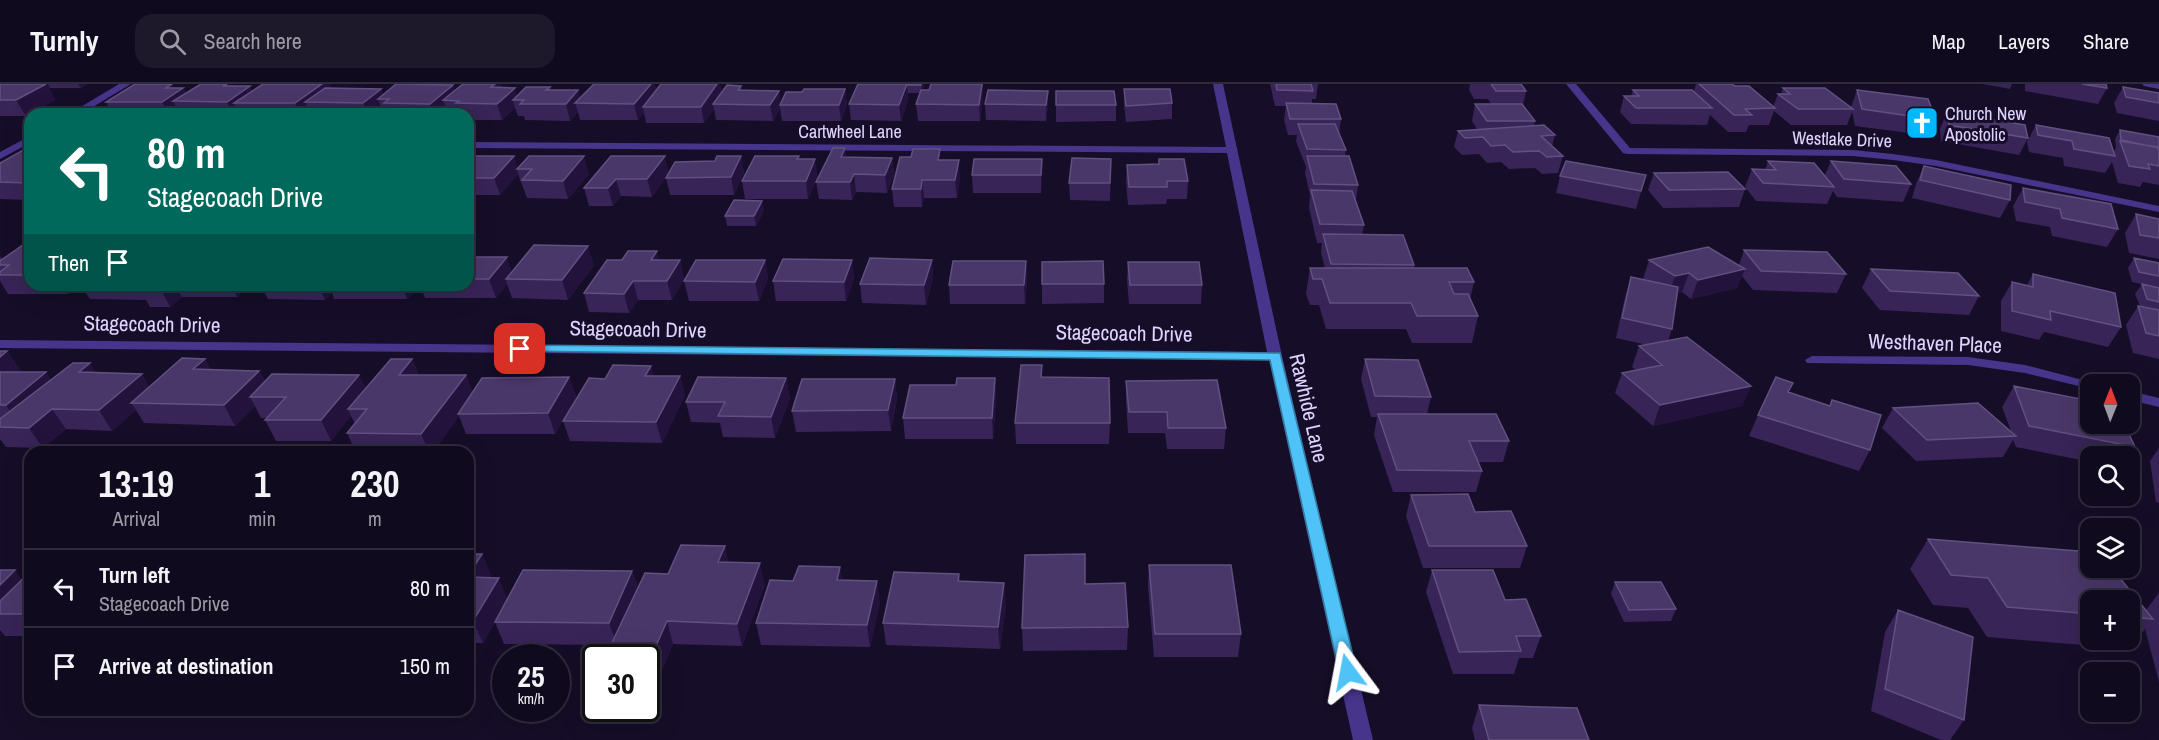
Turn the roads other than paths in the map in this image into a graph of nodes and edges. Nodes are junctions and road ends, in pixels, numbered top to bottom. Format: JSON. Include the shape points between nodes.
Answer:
{"nodes":[{"id":1,"x":126,"y":84,"type":"edge"},
{"id":2,"x":1218,"y":84,"type":"edge"},
{"id":3,"x":1571,"y":84,"type":"edge"},
{"id":4,"x":2147,"y":84,"type":"edge"},
{"id":5,"x":2159,"y":86,"type":"edge"},
{"id":6,"x":84,"y":108,"type":"edge"},
{"id":7,"x":24,"y":142,"type":"edge"},
{"id":8,"x":0,"y":143,"type":"edge"},
{"id":9,"x":24,"y":144,"type":"edge"},
{"id":10,"x":474,"y":146,"type":"edge"},
{"id":11,"x":1232,"y":150,"type":"junction"},
{"id":12,"x":0,"y":156,"type":"edge"},
{"id":13,"x":2159,"y":209,"type":"edge"},
{"id":14,"x":0,"y":344,"type":"edge"},
{"id":15,"x":1275,"y":356,"type":"junction"},
{"id":16,"x":1812,"y":360,"type":"dead end"},
{"id":17,"x":2080,"y":382,"type":"edge"},
{"id":18,"x":2140,"y":398,"type":"edge"},
{"id":19,"x":2159,"y":403,"type":"edge"},
{"id":20,"x":1363,"y":740,"type":"edge"}],
"edges":[{"from":1,"to":6,"type":"street"},
{"from":2,"to":11,"type":"street","name":"Rawhide Lane"},
{"from":3,"to":13,"type":"street","name":"Westlake Drive","via":[[1627,151],[1853,153],[1893,157]]},
{"from":4,"to":5,"type":"street"},
{"from":7,"to":8,"type":"street"},
{"from":9,"to":12,"type":"street"},
{"from":10,"to":11,"type":"street","name":"Cartwheel Lane"},
{"from":11,"to":15,"type":"street","name":"Rawhide Lane"},
{"from":14,"to":15,"type":"street","name":"Stagecoach Drive"},
{"from":15,"to":20,"type":"street","name":"Rawhide Lane"},
{"from":16,"to":17,"type":"street","name":"Westhaven Place","via":[[1968,361]]},
{"from":18,"to":19,"type":"street"}]}
